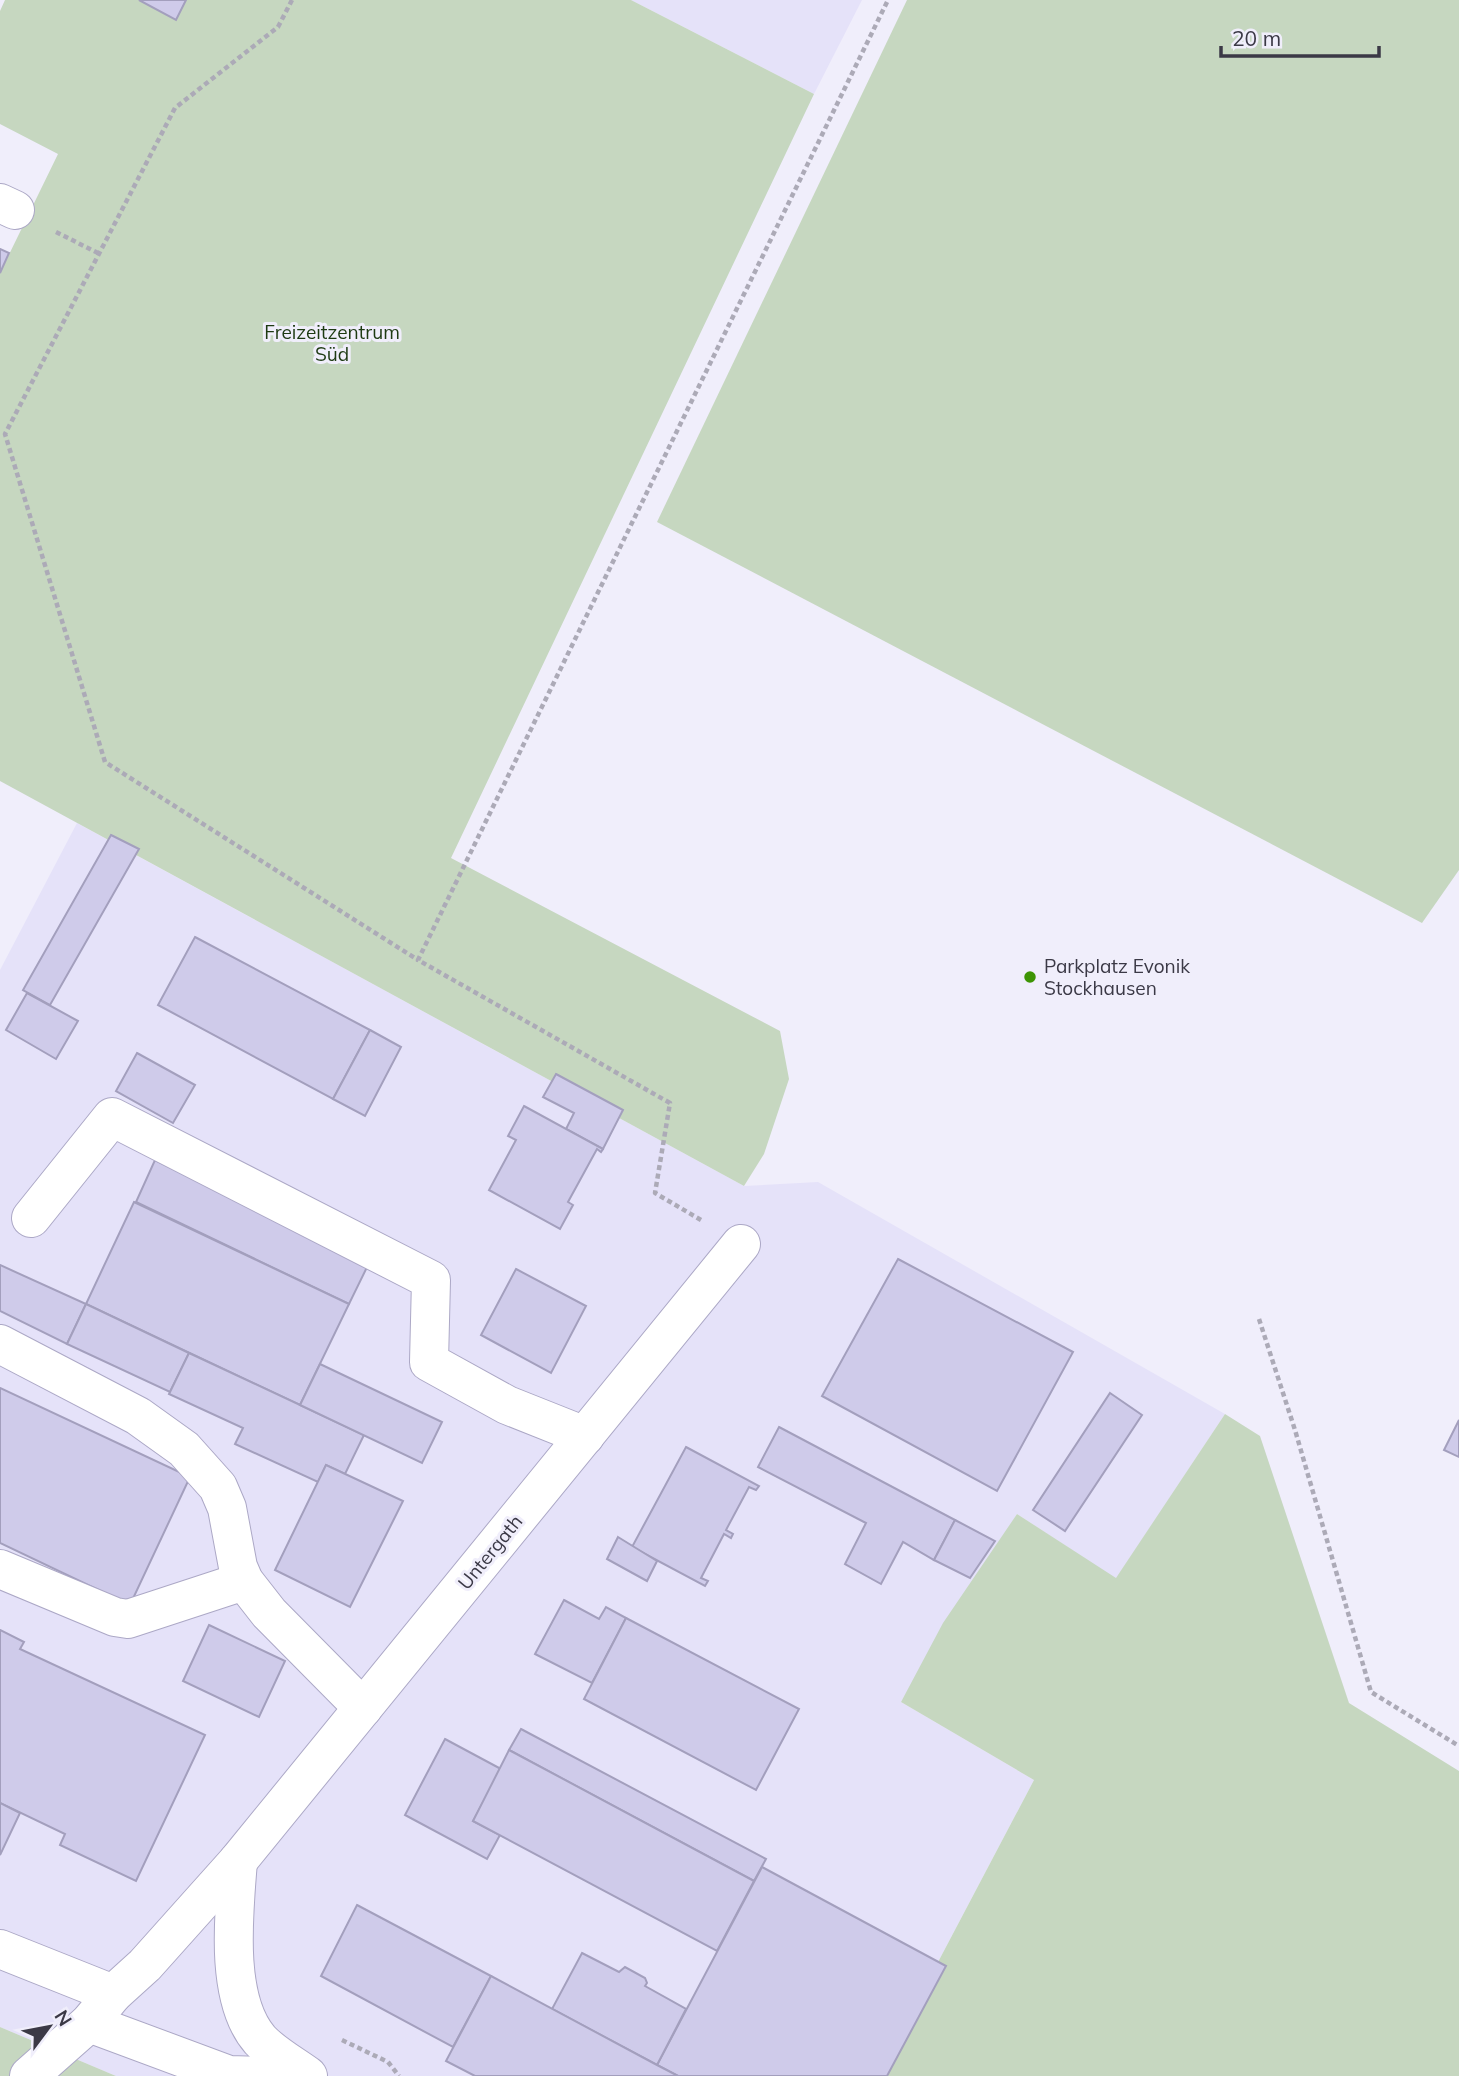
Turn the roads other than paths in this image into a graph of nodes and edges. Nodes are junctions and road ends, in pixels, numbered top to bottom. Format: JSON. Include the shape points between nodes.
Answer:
{"nodes":[{"id":1,"x":31,"y":1219,"type":"dead end"},
{"id":2,"x":741,"y":1244,"type":"road end"},
{"id":3,"x":0,"y":1344,"type":"edge"},
{"id":4,"x":584,"y":1436,"type":"junction"},
{"id":5,"x":0,"y":1569,"type":"edge"},
{"id":6,"x":244,"y":1581,"type":"junction"},
{"id":7,"x":363,"y":1708,"type":"junction"},
{"id":8,"x":239,"y":1861,"type":"junction"},
{"id":9,"x":0,"y":1949,"type":"edge"},
{"id":10,"x":114,"y":1994,"type":"junction"},
{"id":11,"x":89,"y":2024,"type":"junction"},
{"id":12,"x":29,"y":2076,"type":"edge"},
{"id":13,"x":262,"y":2076,"type":"edge"},
{"id":14,"x":308,"y":2076,"type":"edge"}],
"edges":[{"from":1,"to":4,"type":"street","via":[[113,1117],[431,1280],[429,1362],[507,1405]]},
{"from":2,"to":4,"type":"street","name":"Untergath"},
{"from":3,"to":6,"type":"street","via":[[138,1416],[184,1449],[218,1488]]},
{"from":4,"to":7,"type":"street","name":"Untergath"},
{"from":5,"to":6,"type":"street","via":[[128,1619]]},
{"from":6,"to":7,"type":"street","via":[[269,1613]]},
{"from":7,"to":8,"type":"street","name":"Untergath"},
{"from":8,"to":10,"type":"street","name":"Untergath"},
{"from":8,"to":14,"type":"street","via":[[233,1921],[239,2003],[260,2040]]},
{"from":9,"to":10,"type":"street"},
{"from":10,"to":11,"type":"street","name":"Untergath"},
{"from":11,"to":12,"type":"street","name":"Untergath"},
{"from":11,"to":13,"type":"street","via":[[229,2075]]}]}
